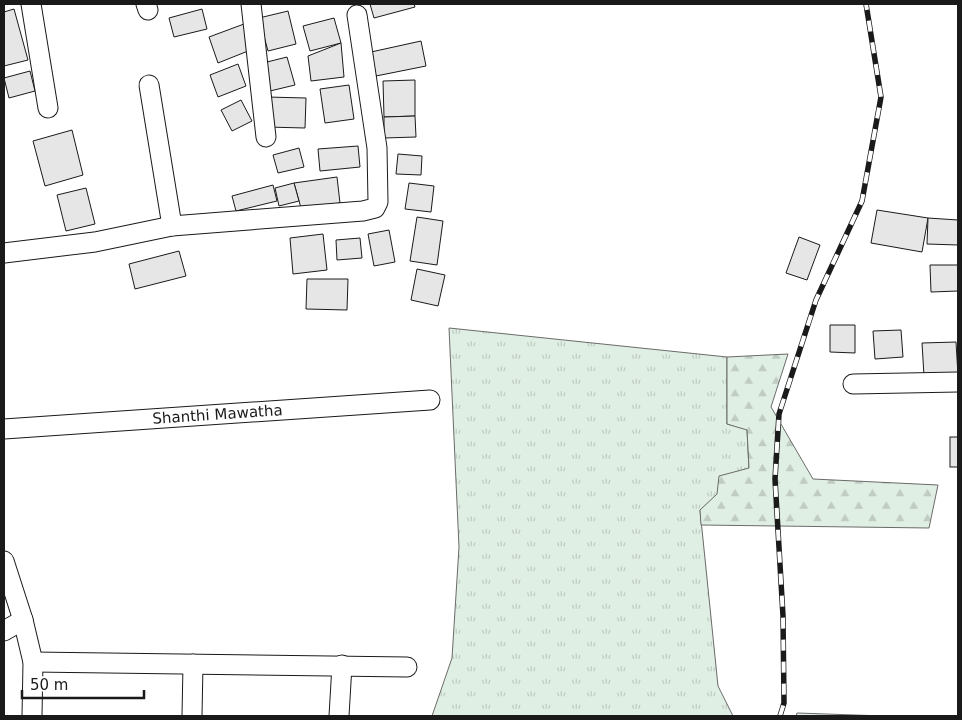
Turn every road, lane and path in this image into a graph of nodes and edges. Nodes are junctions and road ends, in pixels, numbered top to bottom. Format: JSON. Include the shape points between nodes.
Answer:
{"nodes":[{"id":1,"x":32,"y":4,"type":"edge"},
{"id":2,"x":251,"y":4,"type":"edge"},
{"id":3,"x":357,"y":15,"type":"dead end"},
{"id":4,"x":149,"y":85,"type":"dead end"},
{"id":5,"x":48,"y":108,"type":"dead end"},
{"id":6,"x":266,"y":137,"type":"dead end"},
{"id":7,"x":172,"y":226,"type":"junction"},
{"id":8,"x":4,"y":253,"type":"edge"},
{"id":9,"x":958,"y":382,"type":"edge"},
{"id":10,"x":853,"y":384,"type":"dead end"},
{"id":11,"x":430,"y":400,"type":"dead end"},
{"id":12,"x":4,"y":429,"type":"edge"},
{"id":13,"x":4,"y":561,"type":"edge"},
{"id":14,"x":23,"y":620,"type":"junction"},
{"id":15,"x":4,"y":631,"type":"edge"},
{"id":16,"x":33,"y":662,"type":"junction"},
{"id":17,"x":193,"y":664,"type":"junction"},
{"id":18,"x":342,"y":665,"type":"junction"},
{"id":19,"x":407,"y":667,"type":"dead end"},
{"id":20,"x":32,"y":716,"type":"edge"},
{"id":21,"x":192,"y":716,"type":"edge"},
{"id":22,"x":339,"y":716,"type":"edge"}],
"edges":[{"from":1,"to":5,"type":"street"},
{"from":2,"to":6,"type":"street"},
{"from":3,"to":7,"type":"street","via":[[377,148],[378,202],[375,208],[363,212]]},
{"from":4,"to":7,"type":"street"},
{"from":7,"to":8,"type":"street","via":[[95,242]]},
{"from":9,"to":10,"type":"street"},
{"from":11,"to":12,"type":"street","name":"Shanthi Mawatha"},
{"from":13,"to":14,"type":"street"},
{"from":14,"to":15,"type":"street"},
{"from":14,"to":16,"type":"street"},
{"from":16,"to":17,"type":"street"},
{"from":16,"to":20,"type":"street"},
{"from":17,"to":18,"type":"street"},
{"from":17,"to":21,"type":"street"},
{"from":18,"to":19,"type":"street"},
{"from":18,"to":22,"type":"street"}]}
